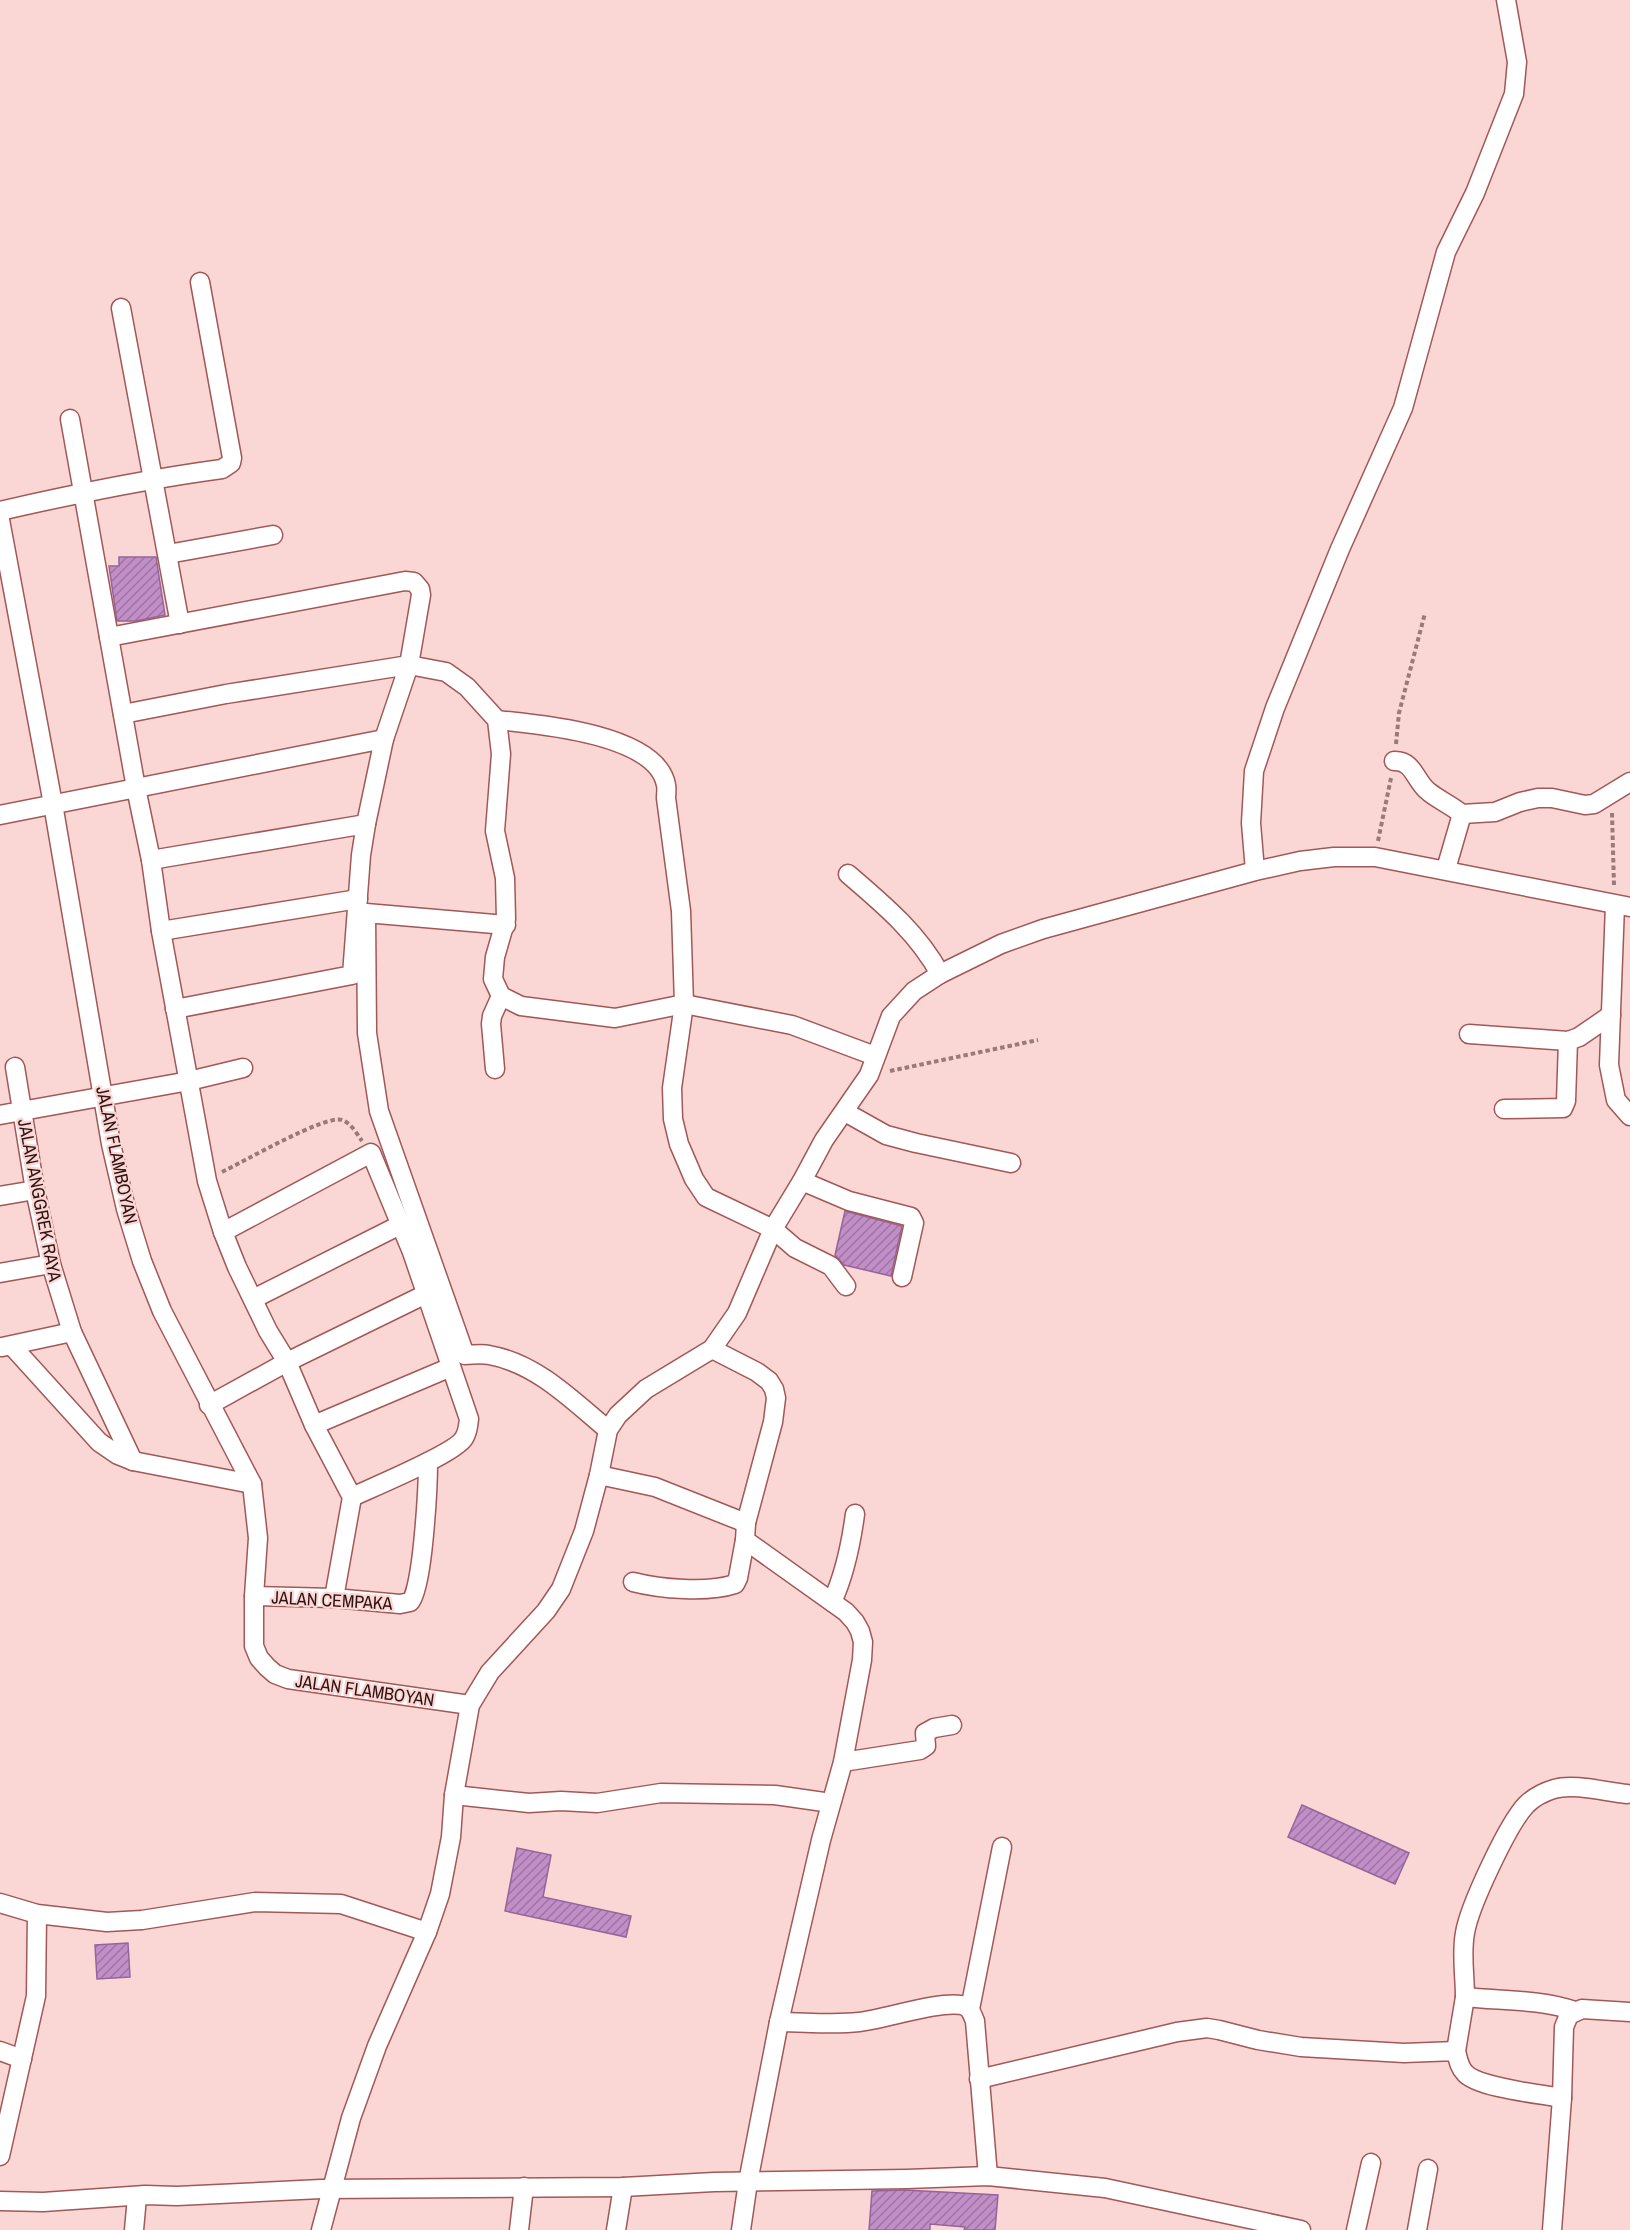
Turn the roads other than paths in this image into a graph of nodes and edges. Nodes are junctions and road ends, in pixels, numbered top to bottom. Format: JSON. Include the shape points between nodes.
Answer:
{"nodes":[{"id":1,"x":1506,"y":0,"type":"edge"},
{"id":2,"x":200,"y":282,"type":"dead end"},
{"id":3,"x":121,"y":308,"type":"dead end"},
{"id":4,"x":70,"y":419,"type":"dead end"},
{"id":5,"x":154,"y":478,"type":"junction"},
{"id":6,"x":83,"y":492,"type":"junction"},
{"id":7,"x":0,"y":511,"type":"edge"},
{"id":8,"x":0,"y":520,"type":"edge"},
{"id":9,"x":273,"y":535,"type":"dead end"},
{"id":10,"x":168,"y":554,"type":"junction"},
{"id":11,"x":180,"y":624,"type":"junction"},
{"id":12,"x":109,"y":637,"type":"junction"},
{"id":13,"x":409,"y":665,"type":"junction"},
{"id":14,"x":123,"y":714,"type":"junction"},
{"id":15,"x":497,"y":720,"type":"junction"},
{"id":16,"x":384,"y":739,"type":"junction"},
{"id":17,"x":1394,"y":761,"type":"road end"},
{"id":18,"x":1630,"y":782,"type":"edge"},
{"id":19,"x":136,"y":788,"type":"junction"},
{"id":20,"x":53,"y":804,"type":"junction"},
{"id":21,"x":1462,"y":814,"type":"junction"},
{"id":22,"x":0,"y":815,"type":"edge"},
{"id":23,"x":366,"y":824,"type":"junction"},
{"id":24,"x":151,"y":860,"type":"junction"},
{"id":25,"x":1446,"y":869,"type":"junction"},
{"id":26,"x":1255,"y":871,"type":"junction"},
{"id":27,"x":848,"y":874,"type":"dead end"},
{"id":28,"x":358,"y":899,"type":"junction"},
{"id":29,"x":1622,"y":906,"type":"edge"},
{"id":30,"x":506,"y":925,"type":"junction"},
{"id":31,"x":161,"y":931,"type":"junction"},
{"id":32,"x":940,"y":974,"type":"junction"},
{"id":33,"x":501,"y":996,"type":"junction"},
{"id":34,"x":684,"y":1004,"type":"junction"},
{"id":35,"x":175,"y":1009,"type":"junction"},
{"id":36,"x":1611,"y":1015,"type":"junction"},
{"id":37,"x":1469,"y":1034,"type":"dead end"},
{"id":38,"x":1568,"y":1041,"type":"junction"},
{"id":39,"x":874,"y":1056,"type":"junction"},
{"id":40,"x":15,"y":1067,"type":"dead end"},
{"id":41,"x":243,"y":1068,"type":"dead end"},
{"id":42,"x":495,"y":1069,"type":"dead end"},
{"id":43,"x":189,"y":1081,"type":"junction"},
{"id":44,"x":104,"y":1096,"type":"junction"},
{"id":45,"x":1504,"y":1109,"type":"dead end"},
{"id":46,"x":22,"y":1111,"type":"junction"},
{"id":47,"x":845,"y":1112,"type":"junction"},
{"id":48,"x":0,"y":1115,"type":"edge"},
{"id":49,"x":1630,"y":1116,"type":"edge"},
{"id":50,"x":1011,"y":1163,"type":"dead end"},
{"id":51,"x":802,"y":1181,"type":"junction"},
{"id":52,"x":35,"y":1190,"type":"junction"},
{"id":53,"x":0,"y":1196,"type":"edge"},
{"id":54,"x":400,"y":1224,"type":"junction"},
{"id":55,"x":773,"y":1229,"type":"junction"},
{"id":56,"x":223,"y":1232,"type":"junction"},
{"id":57,"x":51,"y":1264,"type":"junction"},
{"id":58,"x":0,"y":1273,"type":"edge"},
{"id":59,"x":902,"y":1277,"type":"dead end"},
{"id":60,"x":846,"y":1286,"type":"dead end"},
{"id":61,"x":426,"y":1294,"type":"junction"},
{"id":62,"x":253,"y":1299,"type":"junction"},
{"id":63,"x":72,"y":1332,"type":"junction"},
{"id":64,"x":6,"y":1347,"type":"edge"},
{"id":65,"x":712,"y":1350,"type":"junction"},
{"id":66,"x":287,"y":1362,"type":"junction"},
{"id":67,"x":451,"y":1367,"type":"junction"},
{"id":68,"x":209,"y":1404,"type":"junction"},
{"id":69,"x":314,"y":1425,"type":"junction"},
{"id":70,"x":608,"y":1430,"type":"junction"},
{"id":71,"x":133,"y":1461,"type":"junction"},
{"id":72,"x":428,"y":1462,"type":"junction"},
{"id":73,"x":599,"y":1475,"type":"junction"},
{"id":74,"x":252,"y":1484,"type":"junction"},
{"id":75,"x":352,"y":1497,"type":"junction"},
{"id":76,"x":855,"y":1514,"type":"dead end"},
{"id":77,"x":746,"y":1531,"type":"junction"},
{"id":78,"x":633,"y":1582,"type":"dead end"},
{"id":79,"x":254,"y":1596,"type":"junction"},
{"id":80,"x":334,"y":1598,"type":"junction"},
{"id":81,"x":832,"y":1602,"type":"junction"},
{"id":82,"x":470,"y":1705,"type":"junction"},
{"id":83,"x":952,"y":1725,"type":"dead end"},
{"id":84,"x":843,"y":1762,"type":"junction"},
{"id":85,"x":1627,"y":1794,"type":"dead end"},
{"id":86,"x":454,"y":1795,"type":"junction"},
{"id":87,"x":831,"y":1803,"type":"junction"},
{"id":88,"x":1002,"y":1847,"type":"dead end"},
{"id":89,"x":0,"y":1903,"type":"edge"},
{"id":90,"x":38,"y":1914,"type":"junction"},
{"id":91,"x":427,"y":1932,"type":"junction"},
{"id":92,"x":1465,"y":1997,"type":"junction"},
{"id":93,"x":970,"y":2009,"type":"junction"},
{"id":94,"x":1575,"y":2011,"type":"junction"},
{"id":95,"x":1630,"y":2012,"type":"edge"},
{"id":96,"x":779,"y":2022,"type":"junction"},
{"id":97,"x":0,"y":2051,"type":"edge"},
{"id":98,"x":1456,"y":2051,"type":"junction"},
{"id":99,"x":22,"y":2059,"type":"junction"},
{"id":100,"x":979,"y":2079,"type":"junction"},
{"id":101,"x":1563,"y":2098,"type":"junction"},
{"id":102,"x":0,"y":2156,"type":"edge"},
{"id":103,"x":1371,"y":2163,"type":"dead end"},
{"id":104,"x":1428,"y":2169,"type":"dead end"},
{"id":105,"x":988,"y":2176,"type":"junction"},
{"id":106,"x":748,"y":2182,"type":"junction"},
{"id":107,"x":524,"y":2187,"type":"junction"},
{"id":108,"x":623,"y":2187,"type":"junction"},
{"id":109,"x":331,"y":2189,"type":"junction"},
{"id":110,"x":137,"y":2197,"type":"junction"},
{"id":111,"x":0,"y":2201,"type":"edge"},
{"id":112,"x":1244,"y":2224,"type":"edge"},
{"id":113,"x":134,"y":2230,"type":"edge"},
{"id":114,"x":321,"y":2230,"type":"edge"},
{"id":115,"x":519,"y":2230,"type":"edge"},
{"id":116,"x":616,"y":2230,"type":"edge"},
{"id":117,"x":741,"y":2230,"type":"edge"},
{"id":118,"x":1301,"y":2230,"type":"edge"},
{"id":119,"x":1356,"y":2230,"type":"edge"},
{"id":120,"x":1418,"y":2230,"type":"edge"},
{"id":121,"x":1552,"y":2230,"type":"edge"}],
"edges":[{"from":1,"to":26,"type":"street","via":[[1517,62],[1514,94],[1475,193],[1446,252],[1403,408],[1340,549],[1275,708],[1254,771],[1251,823]]},
{"from":2,"to":5,"type":"street","via":[[231,463],[222,469]]},
{"from":3,"to":5,"type":"street"},
{"from":4,"to":6,"type":"street"},
{"from":5,"to":6,"type":"street"},
{"from":5,"to":10,"type":"street"},
{"from":6,"to":7,"type":"street"},
{"from":6,"to":12,"type":"street"},
{"from":8,"to":20,"type":"street","name":"JALAN FLAMBOYAN"},
{"from":9,"to":10,"type":"street"},
{"from":10,"to":11,"type":"street"},
{"from":11,"to":12,"type":"street"},
{"from":11,"to":13,"type":"street","via":[[410,581],[418,585],[421,594]]},
{"from":12,"to":14,"type":"street"},
{"from":13,"to":14,"type":"street"},
{"from":13,"to":15,"type":"street","via":[[446,672],[467,687]]},
{"from":13,"to":16,"type":"street"},
{"from":14,"to":19,"type":"street"},
{"from":15,"to":30,"type":"street","via":[[501,754],[495,831],[505,878]]},
{"from":15,"to":34,"type":"street","via":[[554,726],[624,744],[647,757],[663,775],[681,911]]},
{"from":16,"to":19,"type":"street"},
{"from":16,"to":23,"type":"street"},
{"from":17,"to":21,"type":"street","via":[[1407,763],[1428,792]]},
{"from":18,"to":21,"type":"street","via":[[1585,806],[1538,798],[1495,812]]},
{"from":19,"to":20,"type":"street"},
{"from":19,"to":24,"type":"street"},
{"from":20,"to":22,"type":"street"},
{"from":20,"to":44,"type":"street","name":"JALAN FLAMBOYAN"},
{"from":21,"to":25,"type":"street"},
{"from":23,"to":24,"type":"street"},
{"from":23,"to":28,"type":"street"},
{"from":24,"to":31,"type":"street"},
{"from":25,"to":26,"type":"street","via":[[1375,857],[1335,857]]},
{"from":25,"to":29,"type":"street"},
{"from":26,"to":32,"type":"street","via":[[1043,929]]},
{"from":27,"to":32,"type":"street","via":[[909,930],[928,951]]},
{"from":28,"to":31,"type":"street"},
{"from":28,"to":35,"type":"street","via":[[352,975]]},
{"from":29,"to":36,"type":"street"},
{"from":30,"to":33,"type":"street","via":[[495,957],[493,979]]},
{"from":30,"to":70,"type":"street","via":[[366,913],[367,1033],[379,1111],[465,1356],[487,1354],[528,1368]]},
{"from":31,"to":35,"type":"street"},
{"from":32,"to":39,"type":"street","via":[[914,992],[891,1016]]},
{"from":33,"to":34,"type":"street","via":[[521,1006],[615,1018]]},
{"from":33,"to":42,"type":"street","via":[[491,1024]]},
{"from":34,"to":39,"type":"street","via":[[792,1025]]},
{"from":34,"to":55,"type":"street","via":[[672,1088],[679,1143],[706,1197]]},
{"from":35,"to":43,"type":"street"},
{"from":36,"to":38,"type":"street"},
{"from":36,"to":49,"type":"street","via":[[1612,1086],[1619,1106]]},
{"from":37,"to":38,"type":"street"},
{"from":38,"to":45,"type":"street","via":[[1563,1107]]},
{"from":39,"to":47,"type":"street","via":[[868,1075]]},
{"from":40,"to":46,"type":"street","name":"JALAN ANGGREK RAYA"},
{"from":41,"to":43,"type":"street"},
{"from":43,"to":44,"type":"street"},
{"from":43,"to":56,"type":"street","via":[[207,1181]]},
{"from":44,"to":46,"type":"street"},
{"from":44,"to":68,"type":"street","name":"JALAN FLAMBOYAN","via":[[111,1144],[142,1261],[162,1311]]},
{"from":46,"to":48,"type":"street"},
{"from":46,"to":52,"type":"street","name":"JALAN ANGGREK RAYA"},
{"from":47,"to":50,"type":"street","via":[[886,1135]]},
{"from":47,"to":51,"type":"street","via":[[824,1140]]},
{"from":51,"to":55,"type":"street"},
{"from":51,"to":59,"type":"street","via":[[849,1201],[912,1217]]},
{"from":52,"to":53,"type":"street"},
{"from":52,"to":57,"type":"street","name":"JALAN ANGGREK RAYA"},
{"from":54,"to":56,"type":"street","via":[[371,1153]]},
{"from":54,"to":61,"type":"street"},
{"from":54,"to":62,"type":"street"},
{"from":55,"to":60,"type":"street","via":[[795,1248],[831,1266]]},
{"from":55,"to":65,"type":"street","via":[[737,1313]]},
{"from":56,"to":62,"type":"street"},
{"from":57,"to":58,"type":"street"},
{"from":57,"to":63,"type":"street","name":"JALAN ANGGREK RAYA"},
{"from":61,"to":66,"type":"street"},
{"from":61,"to":67,"type":"street"},
{"from":62,"to":66,"type":"street"},
{"from":63,"to":64,"type":"street"},
{"from":63,"to":71,"type":"street","name":"JALAN ANGGREK RAYA"},
{"from":64,"to":71,"type":"street","via":[[99,1442]]},
{"from":65,"to":70,"type":"street","via":[[646,1389]]},
{"from":65,"to":77,"type":"street","via":[[769,1380],[776,1398]]},
{"from":66,"to":68,"type":"street"},
{"from":66,"to":69,"type":"street"},
{"from":67,"to":69,"type":"street"},
{"from":67,"to":72,"type":"street","via":[[467,1411],[467,1430],[458,1444]]},
{"from":68,"to":74,"type":"street","name":"JALAN FLAMBOYAN"},
{"from":69,"to":75,"type":"street"},
{"from":70,"to":73,"type":"street"},
{"from":71,"to":74,"type":"street"},
{"from":72,"to":75,"type":"street"},
{"from":72,"to":80,"type":"street","name":"JALAN CEMPAKA","via":[[426,1512],[414,1599],[400,1605]]},
{"from":73,"to":77,"type":"street","via":[[655,1487]]},
{"from":73,"to":82,"type":"street","via":[[584,1531],[561,1590],[495,1664]]},
{"from":74,"to":79,"type":"street","name":"JALAN FLAMBOYAN","via":[[258,1538]]},
{"from":75,"to":80,"type":"street"},
{"from":76,"to":81,"type":"street","via":[[846,1564]]},
{"from":77,"to":78,"type":"street","via":[[735,1584],[670,1588]]},
{"from":77,"to":81,"type":"street"},
{"from":79,"to":80,"type":"street","name":"JALAN CEMPAKA"},
{"from":79,"to":82,"type":"street","name":"JALAN FLAMBOYAN","via":[[254,1646],[259,1658],[275,1674]]},
{"from":81,"to":84,"type":"street","via":[[855,1622],[863,1642]]},
{"from":82,"to":86,"type":"street"},
{"from":83,"to":84,"type":"street","via":[[925,1733],[926,1746],[920,1750]]},
{"from":84,"to":87,"type":"street"},
{"from":85,"to":92,"type":"street","via":[[1566,1787],[1527,1803],[1511,1825],[1465,1932]]},
{"from":86,"to":87,"type":"street","via":[[529,1803],[597,1803],[660,1793],[775,1795]]},
{"from":86,"to":91,"type":"street","via":[[440,1894]]},
{"from":87,"to":96,"type":"street"},
{"from":88,"to":93,"type":"street"},
{"from":89,"to":90,"type":"street"},
{"from":90,"to":91,"type":"street","via":[[107,1922],[255,1902],[309,1902],[341,1904]]},
{"from":90,"to":99,"type":"street","via":[[36,1996]]},
{"from":91,"to":109,"type":"street","via":[[376,2046]]},
{"from":92,"to":94,"type":"street","via":[[1548,2003]]},
{"from":92,"to":98,"type":"street"},
{"from":93,"to":96,"type":"street","via":[[954,2004],[856,2022]]},
{"from":93,"to":100,"type":"street","via":[[975,2021]]},
{"from":94,"to":95,"type":"street","via":[[1597,2008]]},
{"from":94,"to":101,"type":"street","via":[[1564,2028]]},
{"from":96,"to":106,"type":"street"},
{"from":97,"to":99,"type":"street"},
{"from":98,"to":100,"type":"street","via":[[1404,2053],[1301,2047],[1207,2028]]},
{"from":98,"to":101,"type":"street","via":[[1459,2064],[1475,2080]]},
{"from":99,"to":102,"type":"street"},
{"from":100,"to":105,"type":"street"},
{"from":101,"to":121,"type":"street"},
{"from":103,"to":119,"type":"street"},
{"from":104,"to":120,"type":"street"},
{"from":105,"to":106,"type":"street"},
{"from":105,"to":112,"type":"street","via":[[1105,2188]]},
{"from":106,"to":108,"type":"street"},
{"from":106,"to":117,"type":"street"},
{"from":107,"to":108,"type":"street"},
{"from":107,"to":109,"type":"street"},
{"from":107,"to":115,"type":"street"},
{"from":108,"to":116,"type":"street"},
{"from":109,"to":110,"type":"street"},
{"from":109,"to":114,"type":"street"},
{"from":110,"to":111,"type":"street"},
{"from":110,"to":113,"type":"street"},
{"from":112,"to":118,"type":"street"}]}
